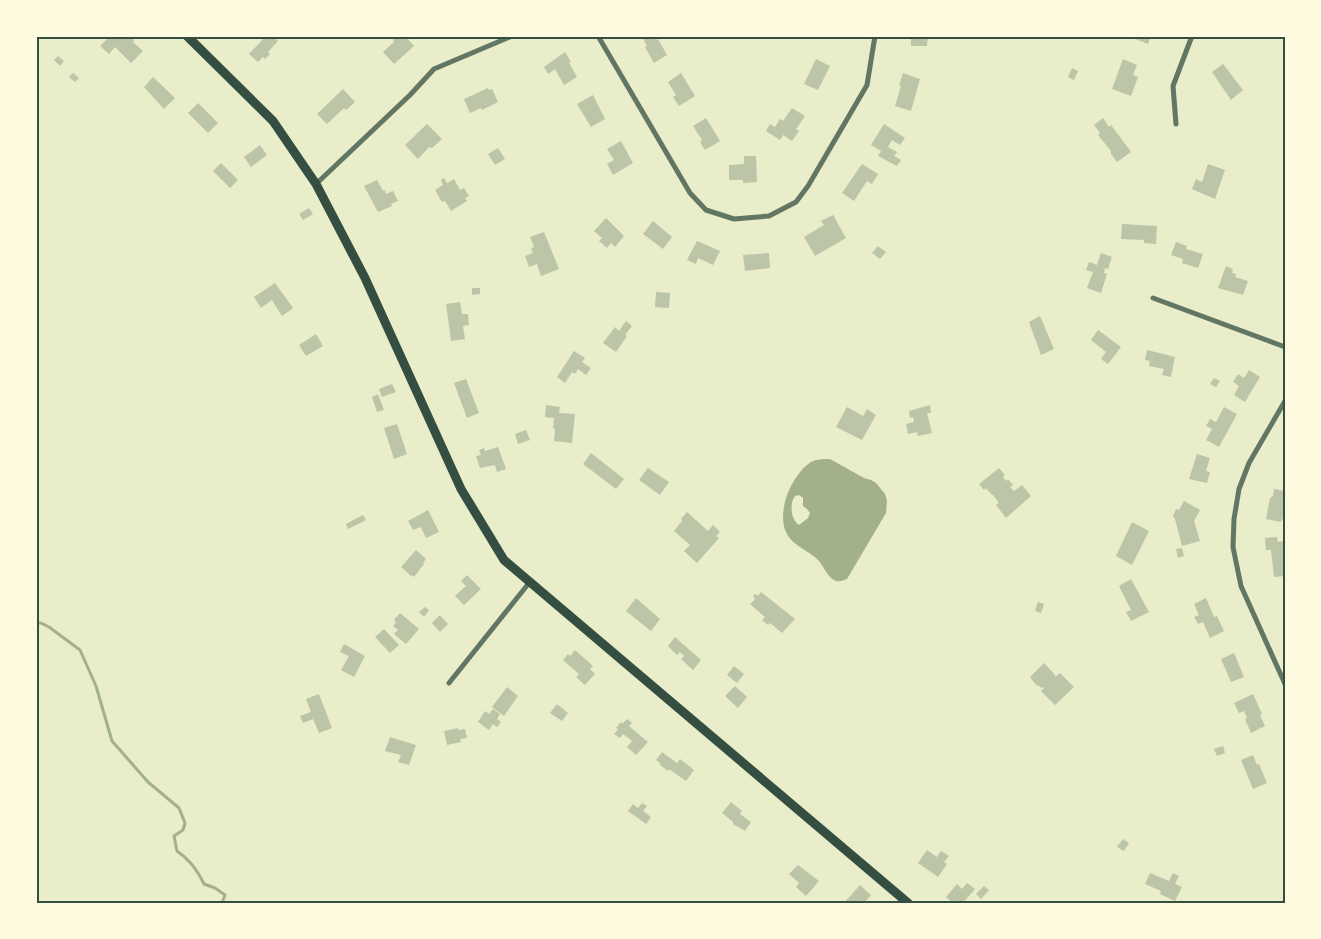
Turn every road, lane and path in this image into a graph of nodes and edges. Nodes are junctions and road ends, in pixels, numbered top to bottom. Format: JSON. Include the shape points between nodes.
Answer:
{"nodes":[{"id":1,"x":186,"y":36,"type":"edge"},
{"id":2,"x":512,"y":36,"type":"edge"},
{"id":3,"x":598,"y":36,"type":"edge"},
{"id":4,"x":875,"y":36,"type":"edge"},
{"id":5,"x":1192,"y":36,"type":"edge"},
{"id":6,"x":1176,"y":124,"type":"dead end"},
{"id":7,"x":316,"y":184,"type":"junction"},
{"id":8,"x":1153,"y":298,"type":"dead end"},
{"id":9,"x":1285,"y":346,"type":"edge"},
{"id":10,"x":1285,"y":402,"type":"edge"},
{"id":11,"x":530,"y":583,"type":"junction"},
{"id":12,"x":449,"y":683,"type":"dead end"},
{"id":13,"x":1285,"y":684,"type":"edge"},
{"id":14,"x":908,"y":903,"type":"edge"}],
"edges":[{"from":1,"to":7,"type":"main road","via":[[273,121]]},
{"from":2,"to":7,"type":"street","via":[[434,69]]},
{"from":3,"to":4,"type":"street","via":[[690,193],[706,210],[734,219],[769,216],[796,202],[867,85]]},
{"from":5,"to":6,"type":"street","via":[[1173,86]]},
{"from":7,"to":11,"type":"main road","via":[[365,278],[461,489],[504,560]]},
{"from":8,"to":9,"type":"street"},
{"from":10,"to":13,"type":"street","via":[[1249,463],[1239,489],[1233,547],[1241,586]]},
{"from":11,"to":12,"type":"street"},
{"from":11,"to":14,"type":"main road"}]}
